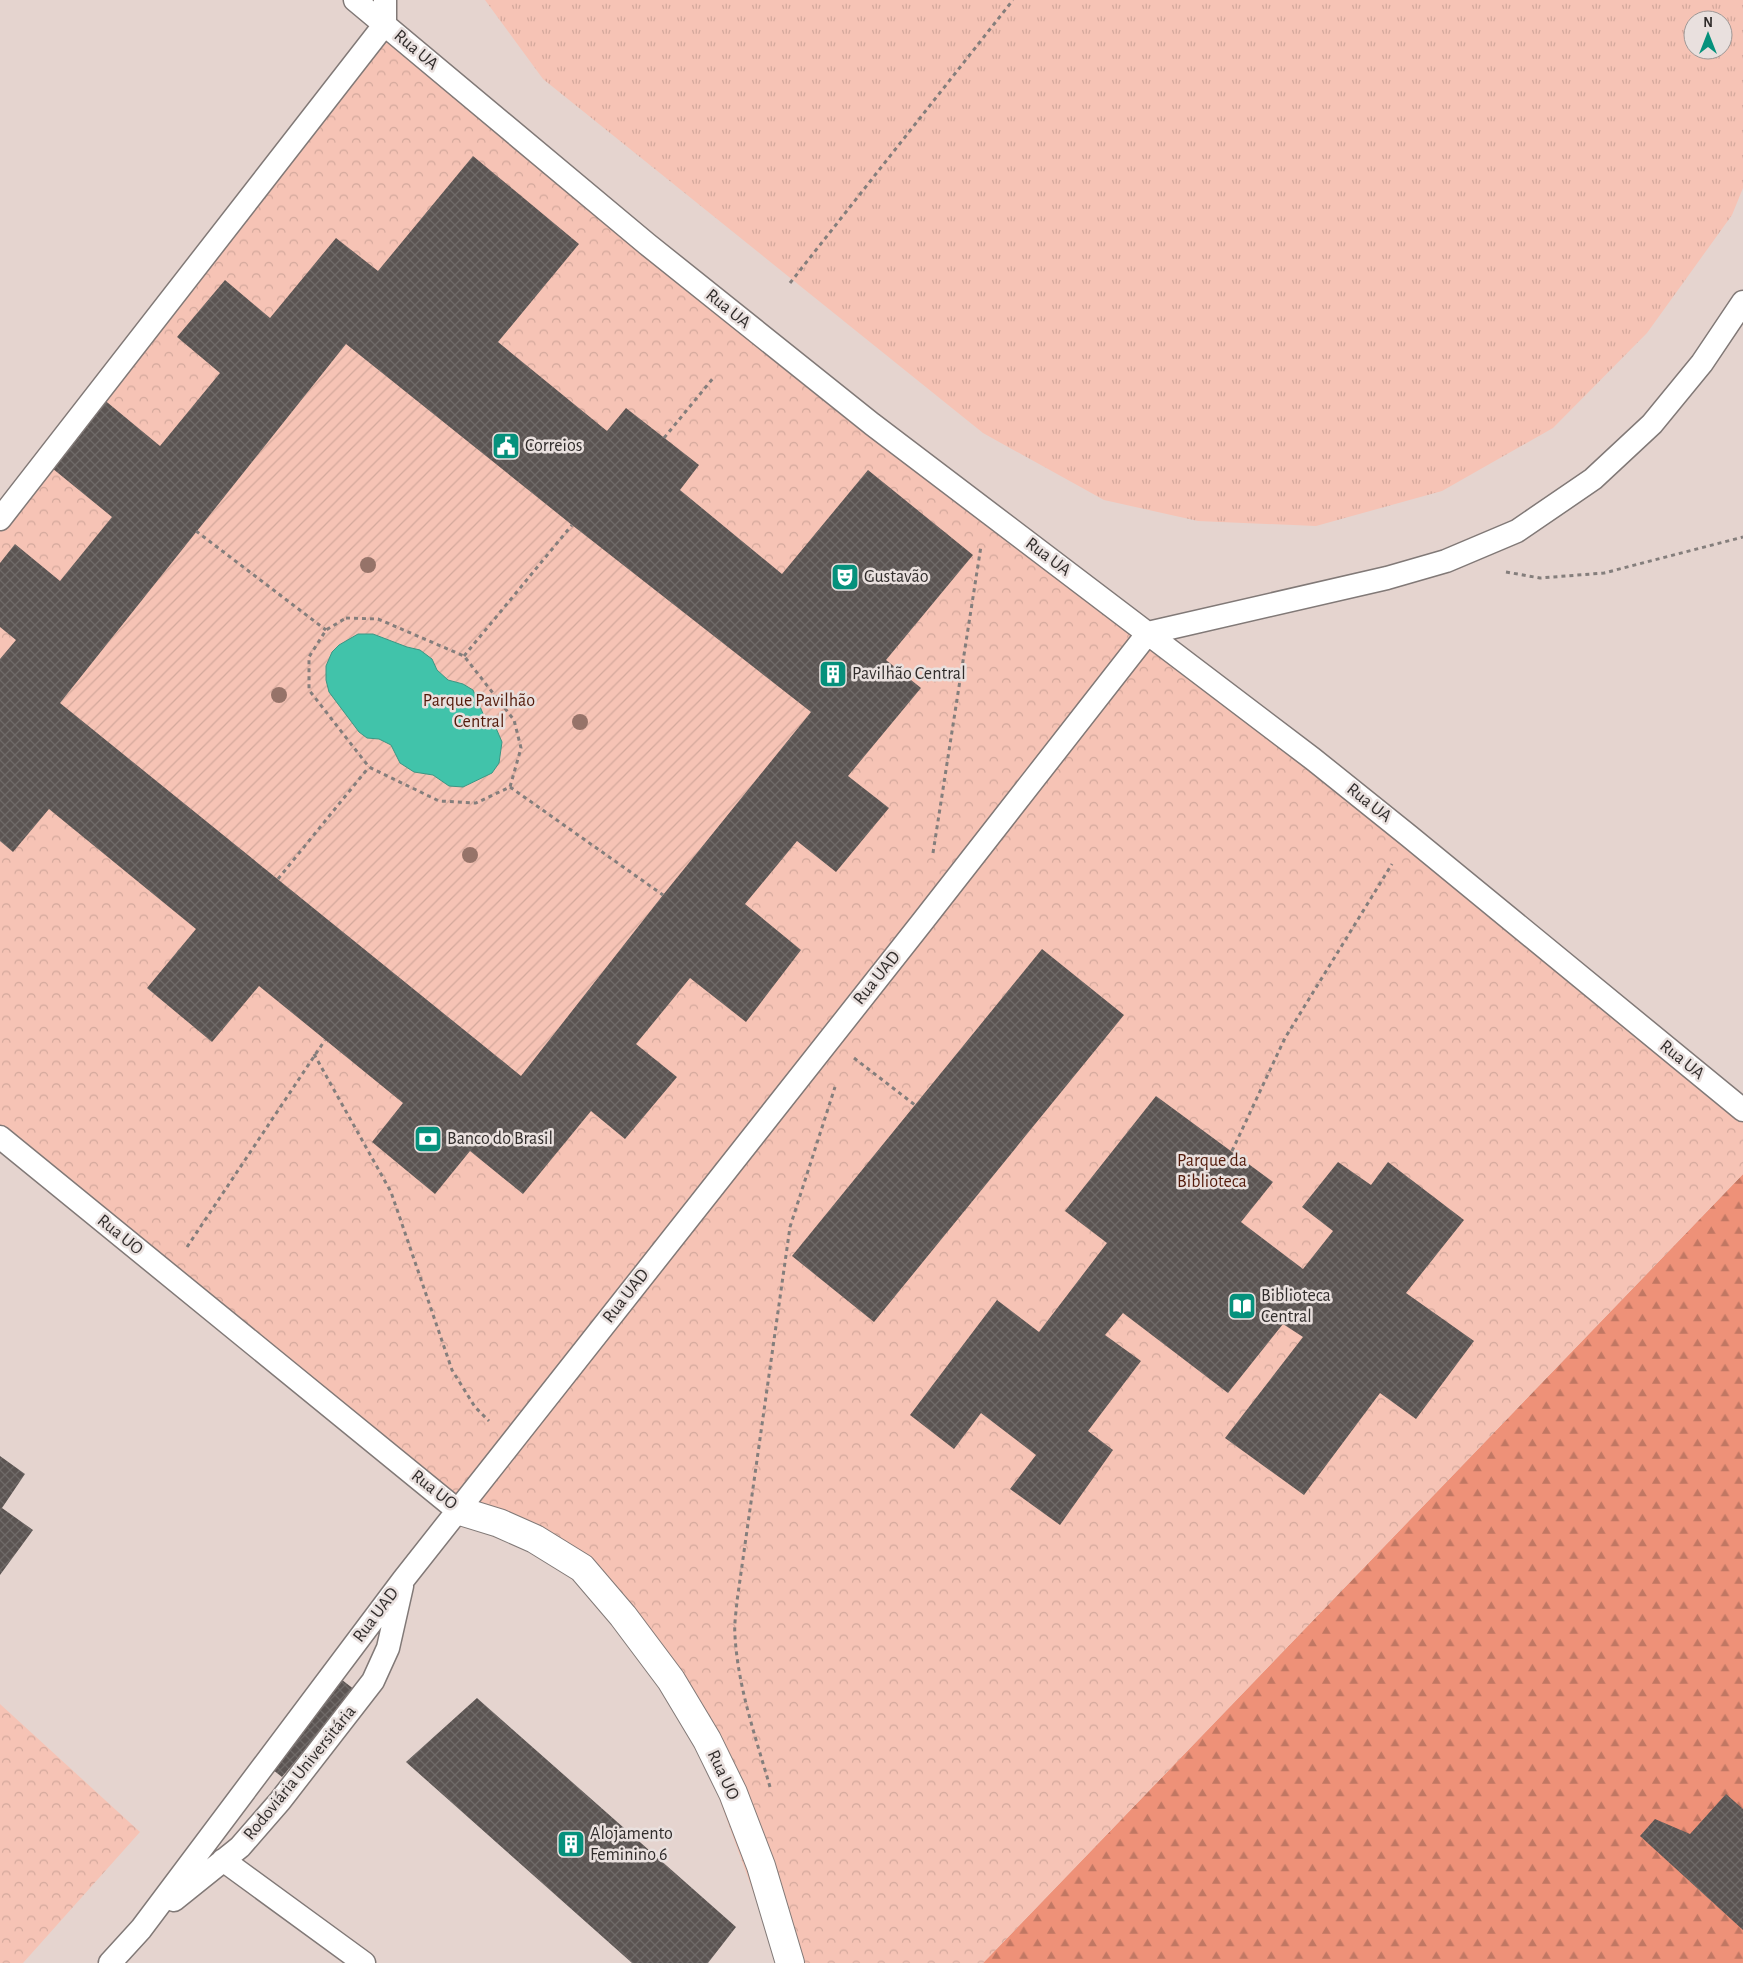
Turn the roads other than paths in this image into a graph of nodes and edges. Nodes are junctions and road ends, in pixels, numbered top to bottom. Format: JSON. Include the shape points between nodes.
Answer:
{"nodes":[{"id":1,"x":355,"y":0,"type":"edge"},
{"id":2,"x":385,"y":0,"type":"edge"},
{"id":3,"x":385,"y":24,"type":"junction"},
{"id":4,"x":1743,"y":302,"type":"edge"},
{"id":5,"x":0,"y":519,"type":"edge"},
{"id":6,"x":1148,"y":633,"type":"junction"},
{"id":7,"x":1743,"y":1110,"type":"edge"},
{"id":8,"x":0,"y":1137,"type":"edge"},
{"id":9,"x":457,"y":1510,"type":"junction"},
{"id":10,"x":403,"y":1580,"type":"junction"},
{"id":11,"x":223,"y":1860,"type":"junction"},
{"id":12,"x":141,"y":1929,"type":"junction"},
{"id":13,"x":110,"y":1963,"type":"edge"},
{"id":14,"x":364,"y":1963,"type":"edge"},
{"id":15,"x":790,"y":1963,"type":"edge"}],
"edges":[{"from":1,"to":3,"type":"lane","name":"Rua UA"},
{"from":2,"to":3,"type":"lane"},
{"from":3,"to":5,"type":"lane"},
{"from":3,"to":6,"type":"lane","name":"Rua UA","via":[[647,244],[872,424]]},
{"from":4,"to":6,"type":"lane","via":[[1702,363],[1652,424],[1593,479],[1517,531],[1446,561],[1387,578]]},
{"from":6,"to":7,"type":"lane","name":"Rua UA","via":[[1313,759]]},
{"from":6,"to":9,"type":"lane","name":"Rua UAD"},
{"from":8,"to":9,"type":"lane","name":"Rua UO"},
{"from":9,"to":10,"type":"lane","name":"Rua UAD"},
{"from":9,"to":15,"type":"street","name":"Rua UO","via":[[536,1539],[582,1568],[671,1680],[707,1740],[733,1793],[761,1866]]},
{"from":10,"to":11,"type":"lane","name":"Rodoviária Universitária","via":[[388,1648],[373,1681],[280,1801],[240,1847]]},
{"from":10,"to":12,"type":"lane","name":"Rua UAD"},
{"from":11,"to":12,"type":"lane","name":"Rodoviária Universitária"},
{"from":11,"to":14,"type":"lane"},
{"from":12,"to":13,"type":"lane","name":"Rua UAD"}]}
